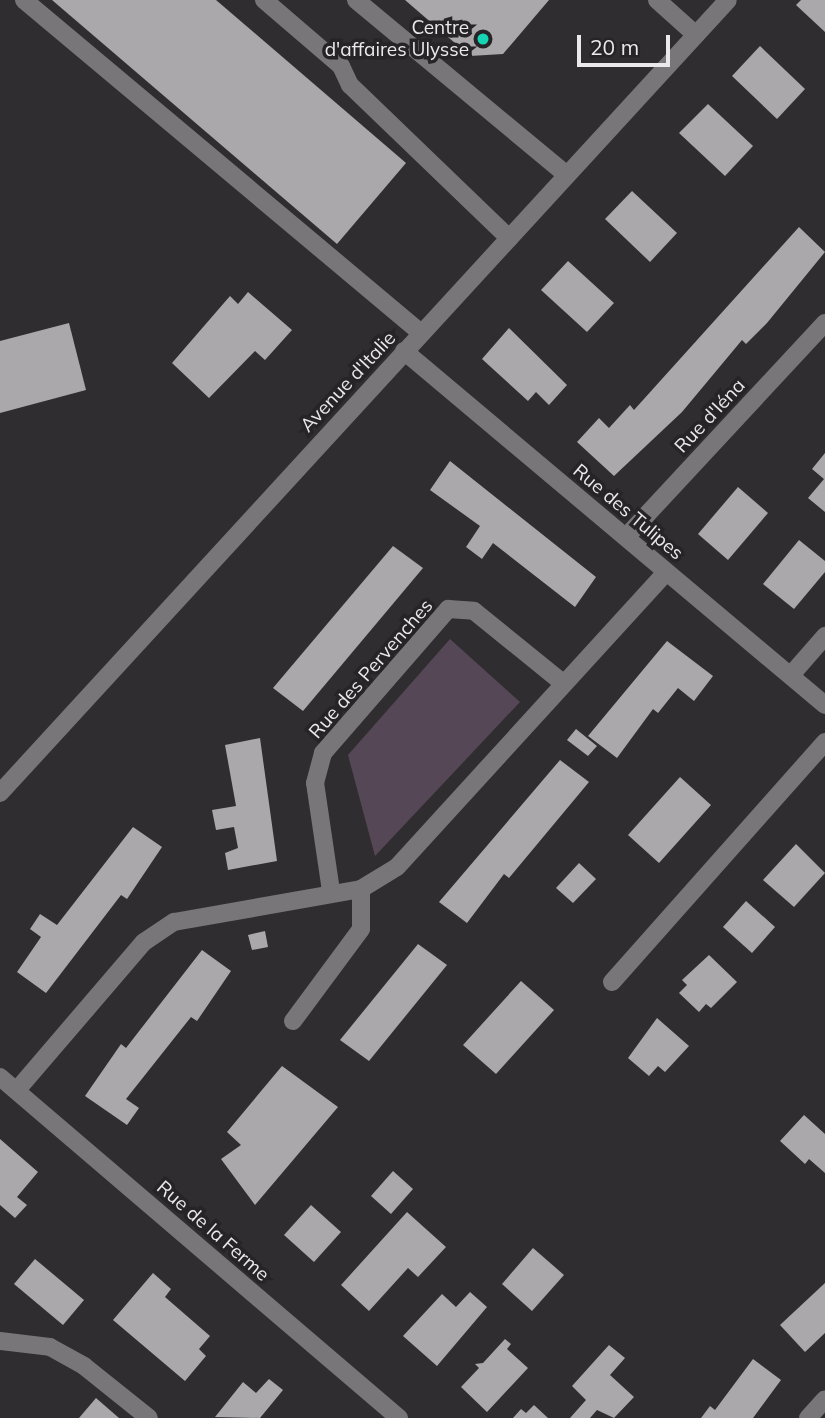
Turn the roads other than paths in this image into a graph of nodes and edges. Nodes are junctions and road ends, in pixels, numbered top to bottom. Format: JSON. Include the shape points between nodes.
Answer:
{"nodes":[{"id":1,"x":24,"y":0,"type":"edge"},
{"id":2,"x":264,"y":0,"type":"edge"},
{"id":3,"x":356,"y":0,"type":"edge"},
{"id":4,"x":657,"y":0,"type":"edge"},
{"id":5,"x":728,"y":0,"type":"edge"},
{"id":6,"x":696,"y":35,"type":"junction"},
{"id":7,"x":567,"y":175,"type":"junction"},
{"id":8,"x":509,"y":238,"type":"junction"},
{"id":9,"x":825,"y":323,"type":"edge"},
{"id":10,"x":421,"y":333,"type":"junction"},
{"id":11,"x":404,"y":351,"type":"junction"},
{"id":12,"x":626,"y":537,"type":"junction"},
{"id":13,"x":666,"y":572,"type":"junction"},
{"id":14,"x":825,"y":635,"type":"edge"},
{"id":15,"x":791,"y":675,"type":"junction"},
{"id":16,"x":563,"y":683,"type":"junction"},
{"id":17,"x":825,"y":705,"type":"edge"},
{"id":18,"x":825,"y":742,"type":"edge"},
{"id":19,"x":7,"y":778,"type":"edge"},
{"id":20,"x":0,"y":793,"type":"edge"},
{"id":21,"x":361,"y":889,"type":"junction"},
{"id":22,"x":331,"y":891,"type":"junction"},
{"id":23,"x":612,"y":982,"type":"dead end"},
{"id":24,"x":293,"y":1021,"type":"dead end"},
{"id":25,"x":0,"y":1077,"type":"edge"},
{"id":26,"x":17,"y":1090,"type":"junction"},
{"id":27,"x":0,"y":1341,"type":"edge"},
{"id":28,"x":825,"y":1399,"type":"edge"},
{"id":29,"x":149,"y":1418,"type":"edge"},
{"id":30,"x":399,"y":1418,"type":"edge"},
{"id":31,"x":808,"y":1418,"type":"edge"}],
"edges":[{"from":1,"to":10,"type":"street"},
{"from":2,"to":8,"type":"street","via":[[341,66],[350,85]]},
{"from":3,"to":7,"type":"street"},
{"from":4,"to":6,"type":"street"},
{"from":5,"to":6,"type":"street","name":"Avenue d'Italie"},
{"from":6,"to":7,"type":"street","name":"Avenue d'Italie"},
{"from":7,"to":8,"type":"street","name":"Avenue d'Italie"},
{"from":8,"to":10,"type":"street","name":"Avenue d'Italie"},
{"from":9,"to":12,"type":"street","name":"Rue d'Iéna"},
{"from":10,"to":11,"type":"street","name":"Avenue d'Italie"},
{"from":11,"to":12,"type":"street","name":"Rue des Tulipes"},
{"from":11,"to":19,"type":"street","name":"Avenue d'Italie"},
{"from":12,"to":13,"type":"street","name":"Rue des Tulipes"},
{"from":13,"to":15,"type":"street","name":"Rue des Tulipes"},
{"from":13,"to":16,"type":"street"},
{"from":14,"to":15,"type":"street"},
{"from":15,"to":17,"type":"street","name":"Rue des Tulipes"},
{"from":16,"to":21,"type":"street","via":[[397,867]]},
{"from":16,"to":22,"type":"street","name":"Rue des Pervenches","via":[[474,611],[448,610],[323,753],[316,783]]},
{"from":18,"to":23,"type":"street"},
{"from":19,"to":20,"type":"street","name":"Avenue d'Italie"},
{"from":21,"to":22,"type":"street"},
{"from":21,"to":24,"type":"street","via":[[361,929]]},
{"from":22,"to":26,"type":"street","via":[[174,922],[144,942]]},
{"from":25,"to":26,"type":"street","name":"Rue de la Ferme"},
{"from":26,"to":30,"type":"street","name":"Rue de la Ferme"},
{"from":27,"to":29,"type":"street","via":[[50,1347],[84,1366]]},
{"from":28,"to":31,"type":"street"}]}
